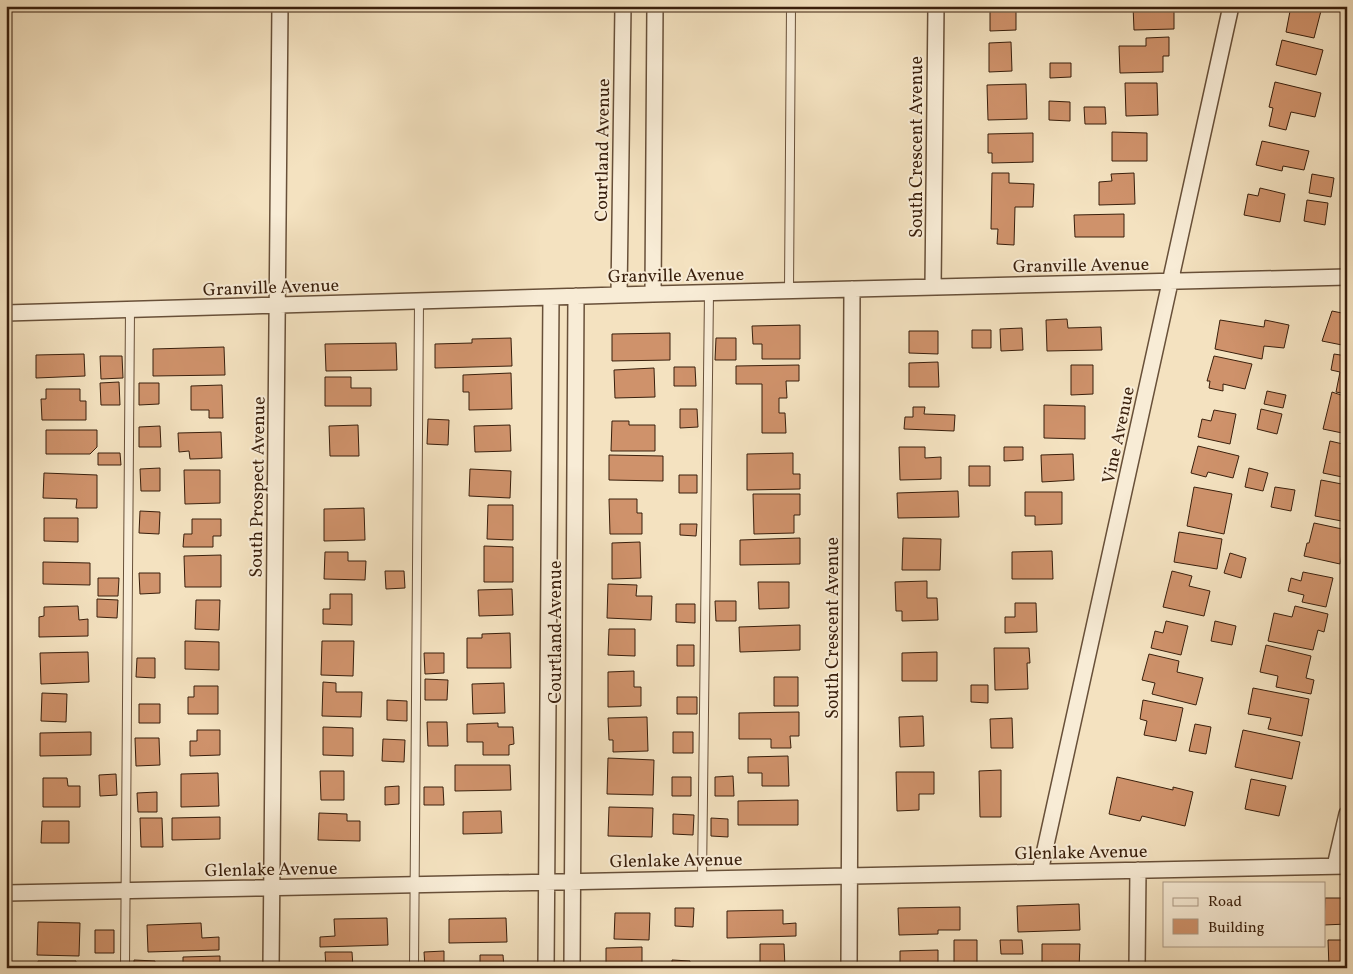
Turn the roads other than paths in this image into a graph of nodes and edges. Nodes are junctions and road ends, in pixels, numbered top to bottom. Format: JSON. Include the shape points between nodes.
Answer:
{"nodes":[{"id":1,"x":280,"y":6,"type":"edge"},
{"id":2,"x":623,"y":6,"type":"edge"},
{"id":3,"x":655,"y":6,"type":"edge"},
{"id":4,"x":791,"y":6,"type":"edge"},
{"id":5,"x":936,"y":6,"type":"edge"},
{"id":6,"x":1231,"y":6,"type":"edge"},
{"id":7,"x":1347,"y":277,"type":"edge"},
{"id":8,"x":1171,"y":281,"type":"junction"},
{"id":9,"x":934,"y":287,"type":"junction"},
{"id":10,"x":852,"y":289,"type":"junction"},
{"id":11,"x":789,"y":291,"type":"junction"},
{"id":12,"x":709,"y":293,"type":"junction"},
{"id":13,"x":653,"y":294,"type":"junction"},
{"id":14,"x":619,"y":295,"type":"junction"},
{"id":15,"x":576,"y":296,"type":"junction"},
{"id":16,"x":551,"y":297,"type":"junction"},
{"id":17,"x":418,"y":301,"type":"junction"},
{"id":18,"x":277,"y":305,"type":"junction"},
{"id":19,"x":130,"y":310,"type":"junction"},
{"id":20,"x":6,"y":313,"type":"edge"},
{"id":21,"x":1347,"y":814,"type":"edge"},
{"id":22,"x":1341,"y":866,"type":"edge"},
{"id":23,"x":1138,"y":870,"type":"junction"},
{"id":24,"x":1040,"y":872,"type":"junction"},
{"id":25,"x":849,"y":876,"type":"junction"},
{"id":26,"x":702,"y":879,"type":"junction"},
{"id":27,"x":572,"y":881,"type":"junction"},
{"id":28,"x":547,"y":882,"type":"junction"},
{"id":29,"x":416,"y":885,"type":"junction"},
{"id":30,"x":272,"y":888,"type":"junction"},
{"id":31,"x":126,"y":890,"type":"junction"},
{"id":32,"x":6,"y":893,"type":"edge"},
{"id":33,"x":125,"y":968,"type":"edge"},
{"id":34,"x":272,"y":968,"type":"edge"},
{"id":35,"x":414,"y":968,"type":"edge"},
{"id":36,"x":546,"y":968,"type":"edge"},
{"id":37,"x":572,"y":968,"type":"edge"},
{"id":38,"x":849,"y":968,"type":"edge"},
{"id":39,"x":1137,"y":968,"type":"edge"}],
"edges":[{"from":1,"to":18,"type":"street","name":"South Prospect Avenue"},
{"from":2,"to":14,"type":"street","name":"Courtland Avenue"},
{"from":3,"to":13,"type":"street"},
{"from":4,"to":11,"type":"lane"},
{"from":5,"to":9,"type":"street","name":"South Crescent Avenue"},
{"from":6,"to":8,"type":"street","name":"Vine Avenue"},
{"from":7,"to":8,"type":"street","name":"Granville Avenue"},
{"from":8,"to":9,"type":"street","name":"Granville Avenue"},
{"from":8,"to":24,"type":"street","name":"Vine Avenue"},
{"from":9,"to":10,"type":"street","name":"Granville Avenue"},
{"from":10,"to":11,"type":"street","name":"Granville Avenue"},
{"from":10,"to":25,"type":"street","name":"South Crescent Avenue"},
{"from":11,"to":12,"type":"street","name":"Granville Avenue"},
{"from":12,"to":13,"type":"street","name":"Granville Avenue"},
{"from":12,"to":26,"type":"lane"},
{"from":13,"to":14,"type":"street","name":"Granville Avenue"},
{"from":14,"to":15,"type":"street","name":"Granville Avenue"},
{"from":15,"to":16,"type":"street","name":"Granville Avenue"},
{"from":15,"to":27,"type":"street","name":"Courtland Avenue"},
{"from":16,"to":17,"type":"street","name":"Granville Avenue"},
{"from":16,"to":28,"type":"street","name":"Courtland Avenue"},
{"from":17,"to":18,"type":"street","name":"Granville Avenue"},
{"from":17,"to":29,"type":"lane"},
{"from":18,"to":19,"type":"street","name":"Granville Avenue"},
{"from":18,"to":30,"type":"street","name":"South Prospect Avenue"},
{"from":19,"to":20,"type":"street","name":"Granville Avenue"},
{"from":19,"to":31,"type":"lane"},
{"from":21,"to":22,"type":"street"},
{"from":22,"to":23,"type":"street","name":"Glenlake Avenue"},
{"from":23,"to":24,"type":"street","name":"Glenlake Avenue"},
{"from":23,"to":39,"type":"street"},
{"from":24,"to":25,"type":"street","name":"Glenlake Avenue"},
{"from":25,"to":26,"type":"street","name":"Glenlake Avenue"},
{"from":25,"to":38,"type":"street","name":"South Crescent Avenue"},
{"from":26,"to":27,"type":"street","name":"Glenlake Avenue"},
{"from":27,"to":28,"type":"street","name":"Glenlake Avenue"},
{"from":27,"to":37,"type":"street","name":"Courtland Avenue"},
{"from":28,"to":29,"type":"street","name":"Glenlake Avenue"},
{"from":28,"to":36,"type":"street","name":"Courtland Avenue"},
{"from":29,"to":30,"type":"street","name":"Glenlake Avenue"},
{"from":29,"to":35,"type":"lane"},
{"from":30,"to":31,"type":"street","name":"Glenlake Avenue"},
{"from":30,"to":34,"type":"street","name":"South Prospect Avenue"},
{"from":31,"to":32,"type":"street","name":"Glenlake Avenue"},
{"from":31,"to":33,"type":"lane"}]}
